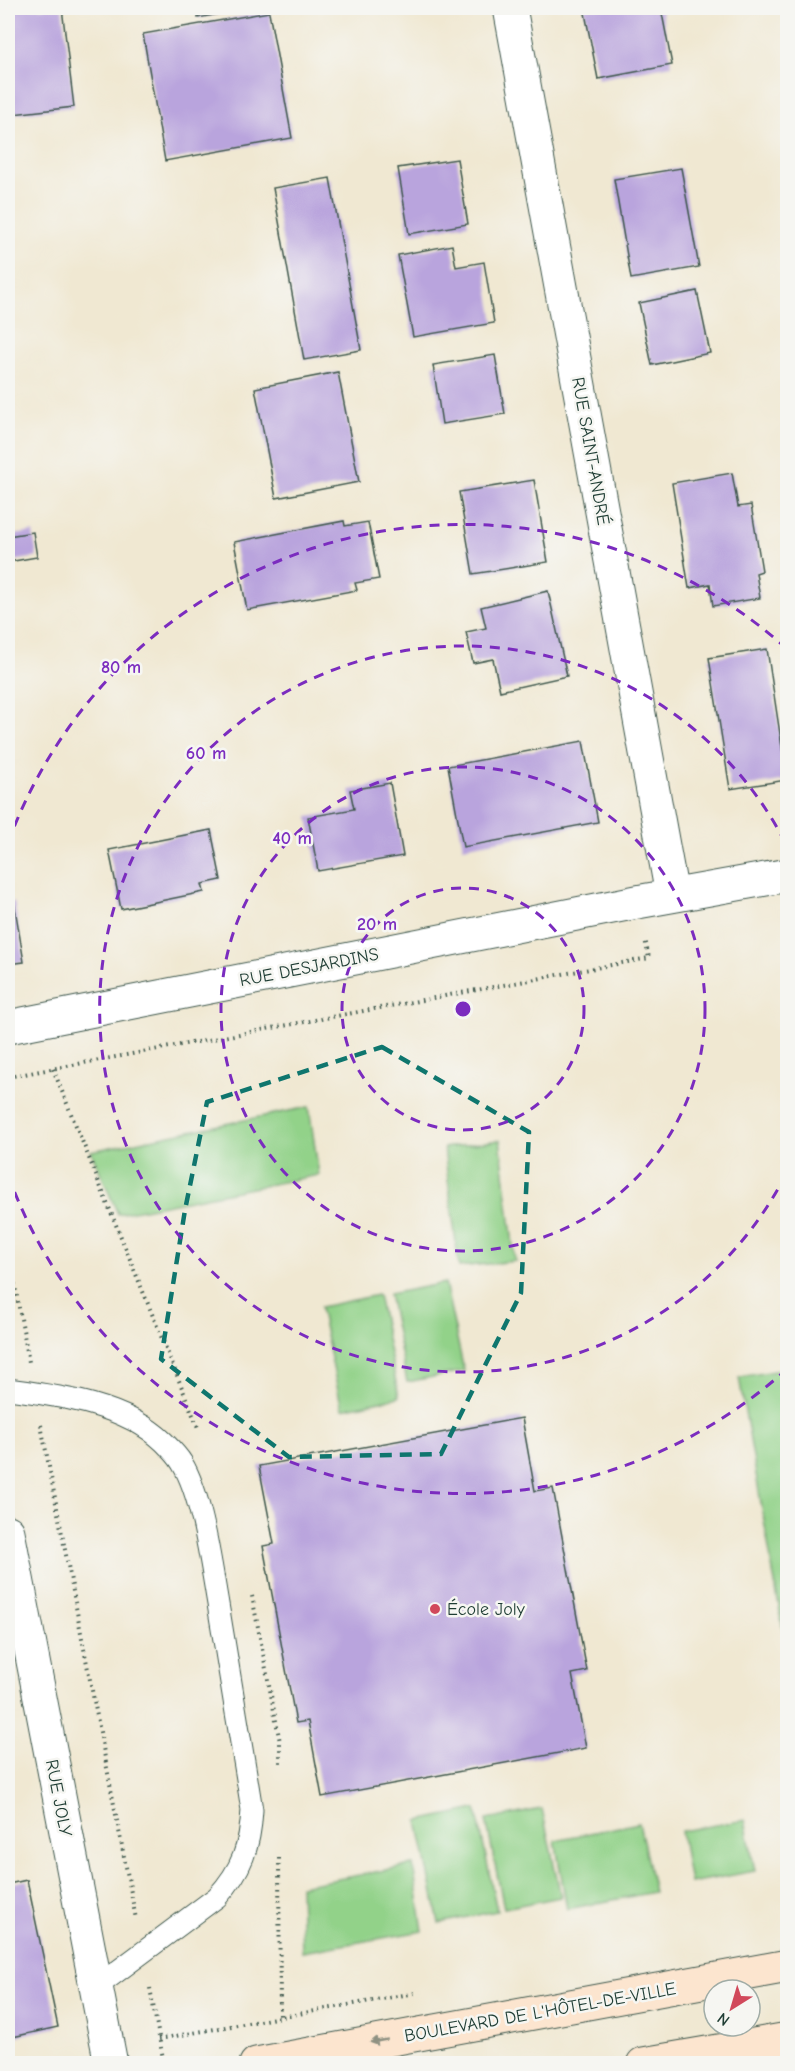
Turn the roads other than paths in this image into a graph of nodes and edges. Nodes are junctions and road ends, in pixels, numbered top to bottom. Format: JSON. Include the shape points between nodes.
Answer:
{"nodes":[{"id":1,"x":510,"y":8,"type":"edge"},
{"id":2,"x":788,"y":875,"type":"edge"},
{"id":3,"x":672,"y":896,"type":"junction"},
{"id":4,"x":8,"y":1027,"type":"edge"},
{"id":5,"x":8,"y":1389,"type":"edge"},
{"id":6,"x":8,"y":1532,"type":"edge"},
{"id":7,"x":788,"y":1966,"type":"edge"},
{"id":8,"x":95,"y":1988,"type":"junction"},
{"id":9,"x":788,"y":2039,"type":"edge"},
{"id":10,"x":111,"y":2064,"type":"edge"},
{"id":11,"x":256,"y":2064,"type":"edge"},
{"id":12,"x":643,"y":2064,"type":"edge"}],
"edges":[{"from":1,"to":3,"type":"street","name":"RUE SAINT-ANDRÉ"},
{"from":2,"to":3,"type":"street","name":"RUE DESJARDINS"},
{"from":3,"to":4,"type":"street","name":"RUE DESJARDINS"},
{"from":5,"to":8,"type":"lane","via":[[72,1399],[116,1413],[145,1427],[182,1463],[210,1559],[252,1810],[251,1838],[233,1881],[217,1898]]},
{"from":6,"to":8,"type":"street","name":"RUE JOLY"},
{"from":7,"to":11,"type":"main road","name":"BOULEVARD DE L'HÔTEL-DE-VILLE","one_way":true},
{"from":8,"to":10,"type":"street","name":"RUE JOLY"},
{"from":9,"to":12,"type":"main road"}]}
